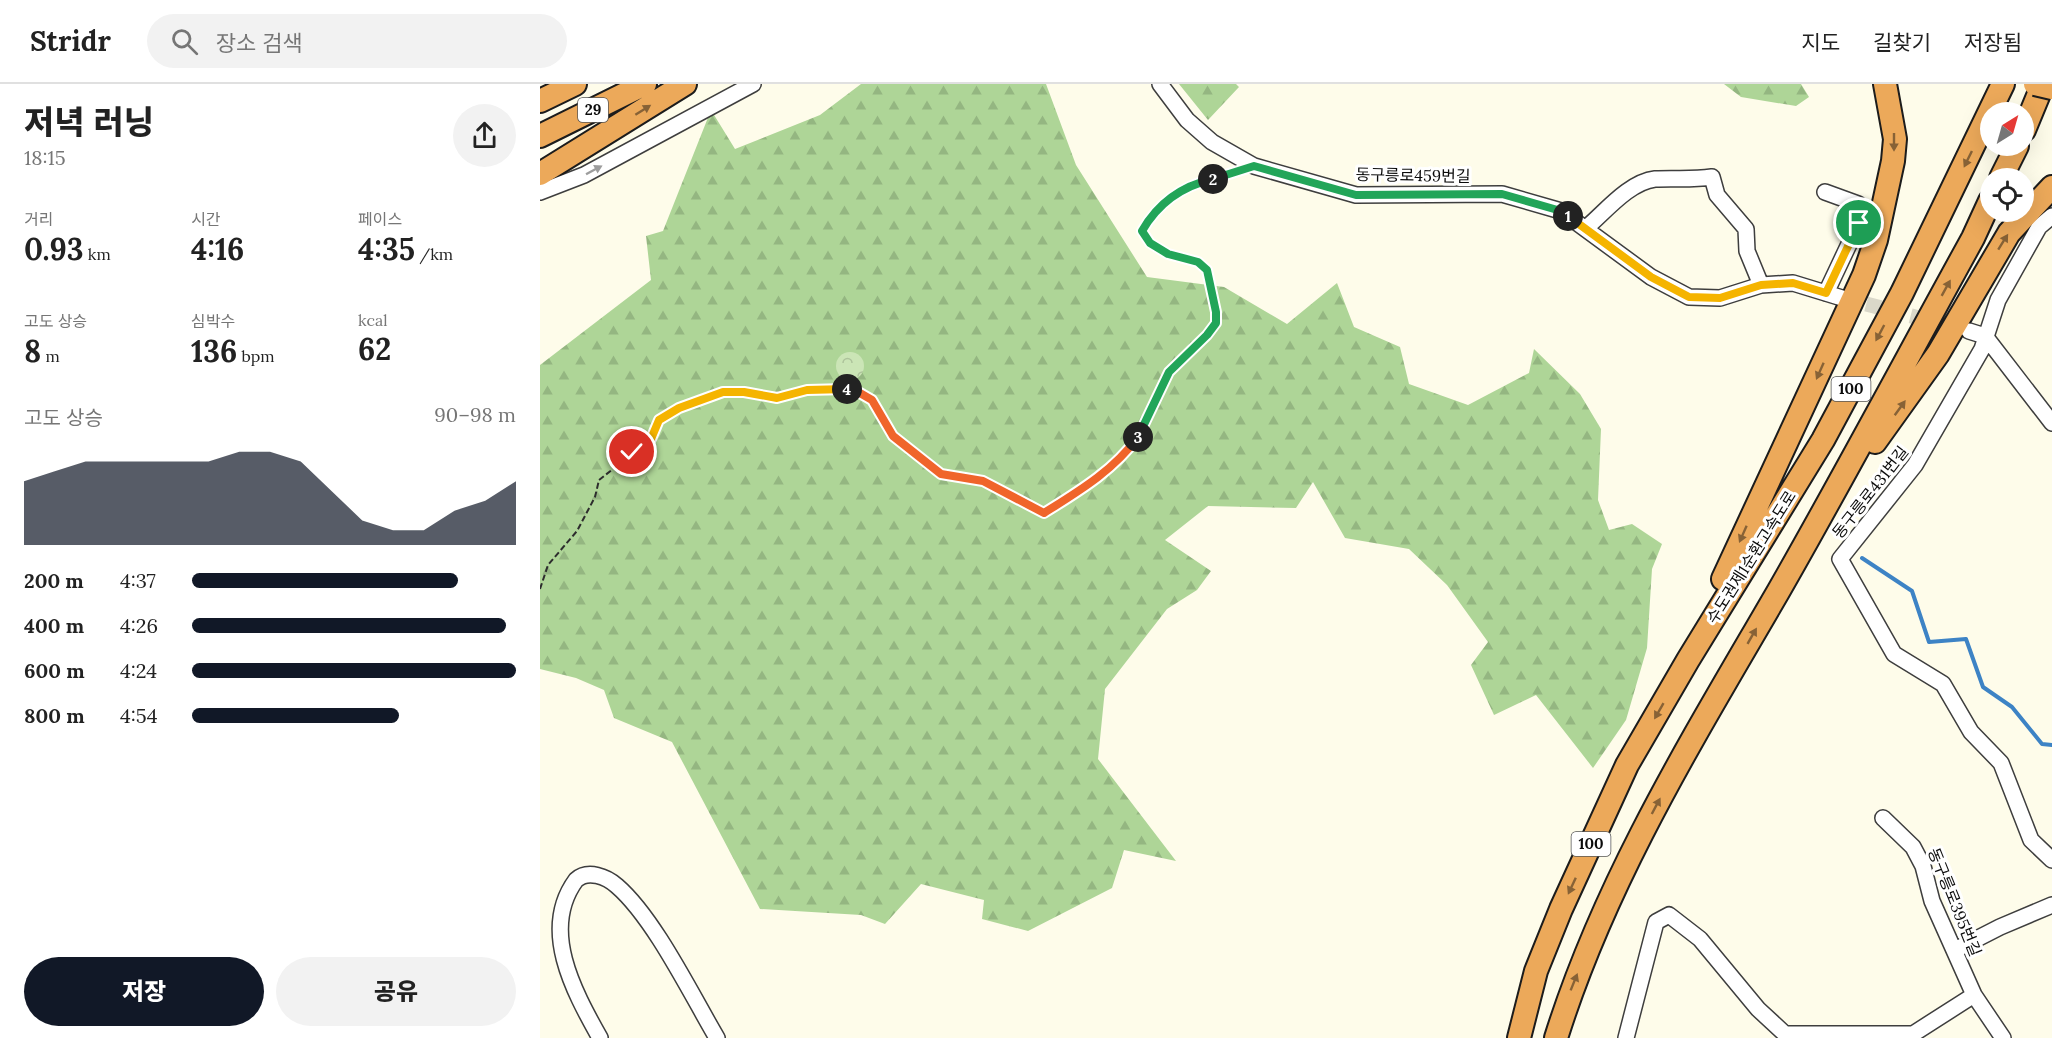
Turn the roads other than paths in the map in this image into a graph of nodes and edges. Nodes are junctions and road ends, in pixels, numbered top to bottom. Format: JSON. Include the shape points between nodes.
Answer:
{"nodes":[{"id":1,"x":575,"y":84,"type":"edge"},
{"id":2,"x":645,"y":84,"type":"edge"},
{"id":3,"x":685,"y":84,"type":"edge"},
{"id":4,"x":753,"y":84,"type":"edge"},
{"id":5,"x":1160,"y":84,"type":"edge"},
{"id":6,"x":1885,"y":84,"type":"edge"},
{"id":7,"x":2002,"y":84,"type":"edge"},
{"id":8,"x":2035,"y":84,"type":"edge"},
{"id":9,"x":2043,"y":84,"type":"edge"},
{"id":10,"x":2052,"y":88,"type":"edge"},
{"id":11,"x":540,"y":100,"type":"edge"},
{"id":12,"x":2034,"y":106,"type":"edge"},
{"id":13,"x":540,"y":136,"type":"edge"},
{"id":14,"x":540,"y":174,"type":"edge"},
{"id":15,"x":2052,"y":187,"type":"edge"},
{"id":16,"x":540,"y":192,"type":"edge"},
{"id":17,"x":1825,"y":192,"type":"dead end"},
{"id":18,"x":2052,"y":216,"type":"edge"},
{"id":19,"x":1980,"y":222,"type":"edge"},
{"id":20,"x":1586,"y":228,"type":"junction"},
{"id":21,"x":1761,"y":285,"type":"junction"},
{"id":22,"x":1826,"y":293,"type":"junction"},
{"id":23,"x":1842,"y":298,"type":"tunnel mouth"},
{"id":24,"x":1969,"y":332,"type":"tunnel mouth"},
{"id":25,"x":1985,"y":336,"type":"junction"},
{"id":26,"x":2052,"y":423,"type":"edge"},
{"id":27,"x":1817,"y":524,"type":"junction"},
{"id":28,"x":1688,"y":660,"type":"junction"},
{"id":29,"x":1883,"y":818,"type":"dead end"},
{"id":30,"x":2052,"y":860,"type":"edge"},
{"id":31,"x":2052,"y":905,"type":"edge"},
{"id":32,"x":1955,"y":950,"type":"junction"},
{"id":33,"x":1974,"y":995,"type":"junction"},
{"id":34,"x":1784,"y":1036,"type":"edge"},
{"id":35,"x":2007,"y":1037,"type":"edge"},
{"id":36,"x":600,"y":1038,"type":"edge"},
{"id":37,"x":717,"y":1038,"type":"edge"},
{"id":38,"x":1519,"y":1038,"type":"edge"},
{"id":39,"x":1556,"y":1038,"type":"edge"},
{"id":40,"x":1626,"y":1038,"type":"edge"}],
"edges":[{"from":1,"to":11,"type":"highway","number":"29"},
{"from":2,"to":13,"type":"highway","number":"29"},
{"from":14,"to":3,"type":"highway","one_way":true},
{"from":16,"to":4,"type":"street","one_way":true,"via":[[584,175]]},
{"from":5,"to":20,"type":"street","name":"동구릉로459번길","via":[[1212,142],[1254,166],[1356,195],[1502,194],[1561,211]]},
{"from":6,"to":28,"type":"highway","one_way":true,"via":[[1895,139],[1876,240]]},
{"from":7,"to":28,"type":"highway","name":"수도권제1순환고속도로","number":"100","one_way":true,"via":[[1902,293],[1823,440]]},
{"from":8,"to":10,"type":"highway","bridge":true},
{"from":9,"to":12,"type":"highway"},
{"from":27,"to":15,"type":"highway","one_way":true,"via":[[1938,354],[2009,232]]},
{"from":17,"to":22,"type":"street","via":[[1858,204],[1859,223]]},
{"from":18,"to":25,"type":"street","via":[[2040,227],[2003,291]]},
{"from":27,"to":19,"type":"highway","number":"100","one_way":true},
{"from":20,"to":21,"type":"street","name":"동구릉로459번길","via":[[1651,277],[1689,297],[1720,298]]},
{"from":20,"to":21,"type":"street","via":[[1631,188],[1653,179],[1686,181],[1712,177],[1717,195],[1746,229],[1747,251]]},
{"from":21,"to":22,"type":"street","name":"동구릉로459번길","via":[[1793,283]]},
{"from":22,"to":23,"type":"street","name":"동구릉로459번길"},
{"from":24,"to":25,"type":"street"},
{"from":25,"to":26,"type":"street"},
{"from":25,"to":30,"type":"street","name":"동구릉로431번길","via":[[1982,348],[1915,465],[1840,559],[1894,654],[1943,684],[1971,732],[2001,763],[2031,840]]},
{"from":39,"to":27,"type":"highway","number":"100","one_way":true,"via":[[1571,990],[1628,860],[1683,756]]},
{"from":28,"to":38,"type":"highway","name":"수도권제1순환고속도로","number":"100","one_way":true,"via":[[1627,765],[1561,909],[1536,970]]},
{"from":29,"to":32,"type":"street","name":"동구릉로395번길","via":[[1913,846]]},
{"from":31,"to":32,"type":"street"},
{"from":32,"to":33,"type":"street","name":"동구릉로395번길"},
{"from":33,"to":34,"type":"street","via":[[1913,1034]]},
{"from":33,"to":35,"type":"street","name":"동구릉로395번길"},
{"from":34,"to":40,"type":"street","via":[[1700,939],[1669,915],[1656,922]]},
{"from":36,"to":37,"type":"street","via":[[560,967],[550,935],[562,893],[579,877],[597,874],[616,885],[640,909]]}]}
